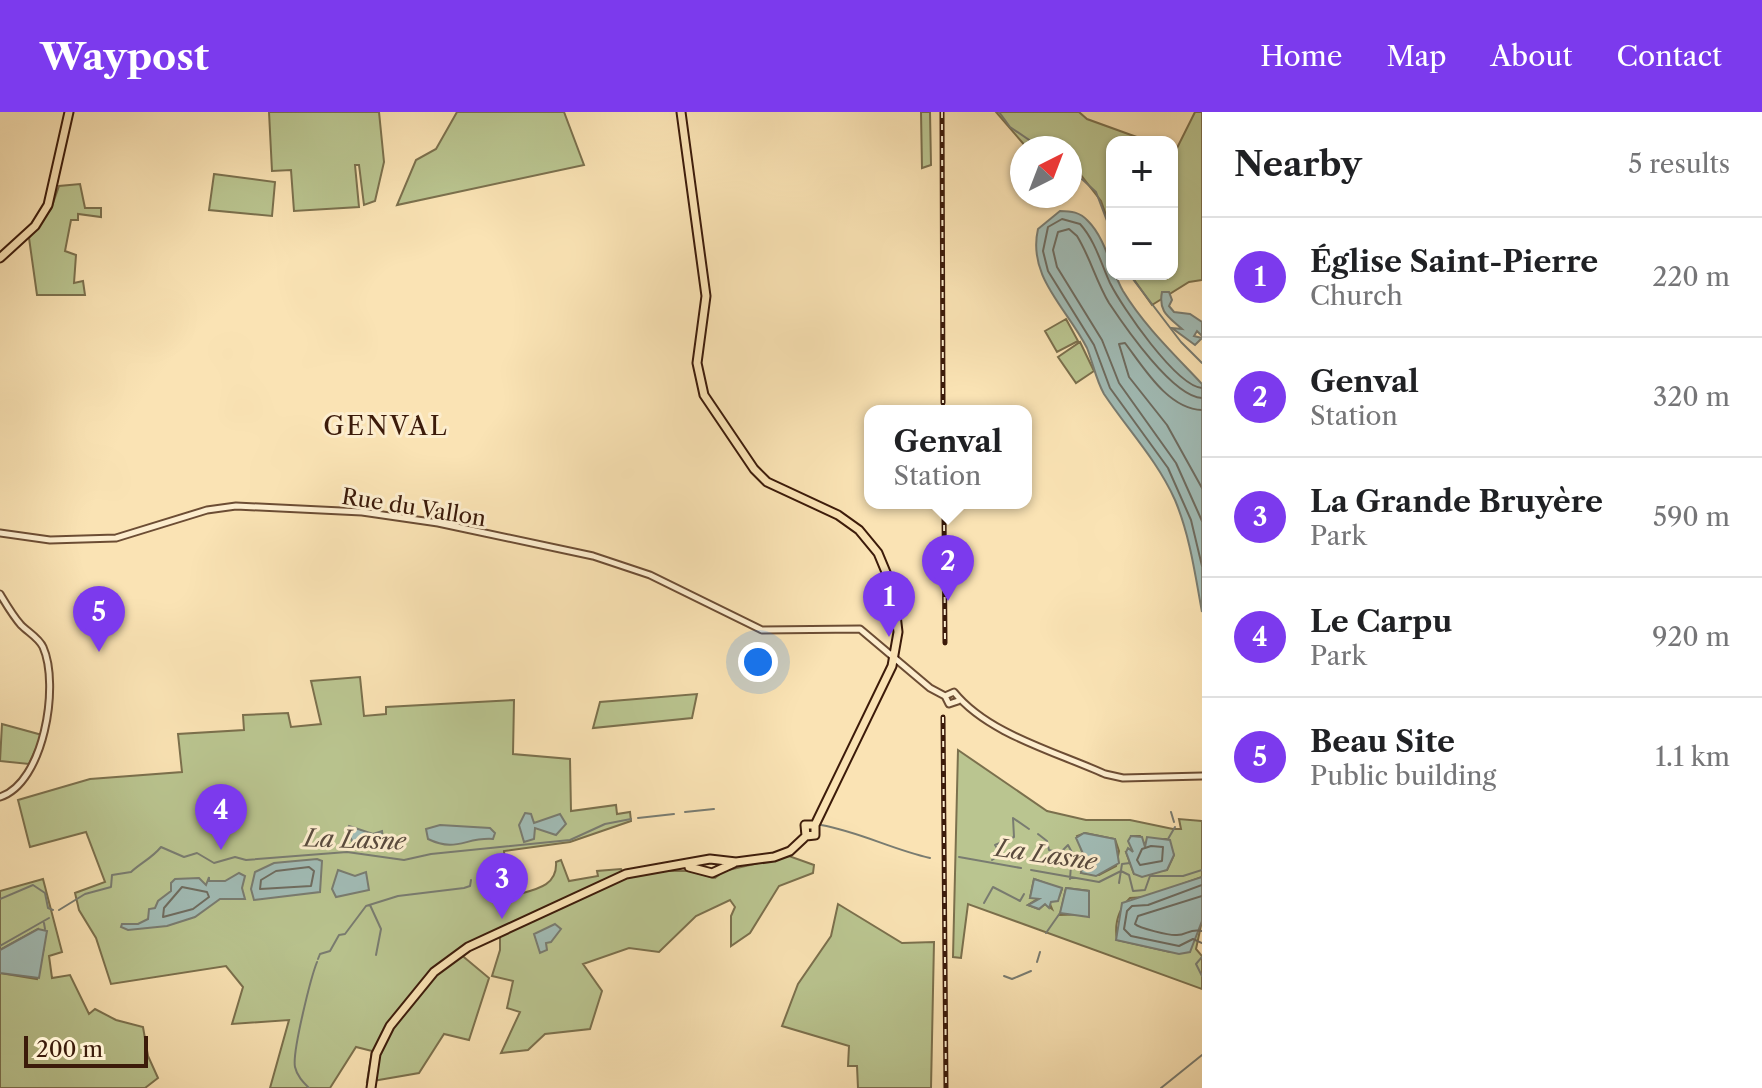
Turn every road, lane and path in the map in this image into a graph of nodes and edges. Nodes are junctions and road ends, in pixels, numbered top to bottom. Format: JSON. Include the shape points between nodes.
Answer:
{"nodes":[{"id":1,"x":69,"y":112,"type":"edge"},
{"id":2,"x":681,"y":112,"type":"edge"},
{"id":3,"x":0,"y":258,"type":"edge"},
{"id":4,"x":0,"y":533,"type":"edge"},
{"id":5,"x":0,"y":594,"type":"edge"},
{"id":6,"x":895,"y":658,"type":"junction"},
{"id":7,"x":1202,"y":776,"type":"edge"},
{"id":8,"x":0,"y":797,"type":"edge"},
{"id":9,"x":715,"y":860,"type":"junction"},
{"id":10,"x":705,"y":862,"type":"junction"},
{"id":11,"x":736,"y":862,"type":"junction"},
{"id":12,"x":682,"y":866,"type":"junction"},
{"id":13,"x":717,"y":870,"type":"junction"},
{"id":14,"x":707,"y":871,"type":"junction"},
{"id":15,"x":371,"y":1088,"type":"edge"}],
"edges":[{"from":1,"to":3,"type":"main road","via":[[48,205],[35,226]]},
{"from":2,"to":6,"type":"main road","via":[[706,296],[697,363],[701,388],[759,474],[786,493],[849,522],[878,553],[890,577],[898,616]]},
{"from":4,"to":6,"type":"street","name":"Rue du Vallon","via":[[50,540],[116,538],[236,506],[362,512],[593,556],[659,579],[762,630],[860,629]]},
{"from":5,"to":8,"type":"street","via":[[44,649],[48,699],[46,735],[14,791]]},
{"from":6,"to":7,"type":"street","via":[[930,688],[945,696],[954,692],[988,723],[1105,774]]},
{"from":6,"to":11,"type":"main road","via":[[815,825],[815,835],[782,854]]},
{"from":9,"to":10,"type":"main road"},
{"from":9,"to":11,"type":"main road"},
{"from":9,"to":13,"type":"main road"},
{"from":10,"to":12,"type":"main road"},
{"from":10,"to":14,"type":"main road"},
{"from":11,"to":13,"type":"main road"},
{"from":12,"to":14,"type":"main road"},
{"from":12,"to":15,"type":"main road","via":[[626,874],[445,962],[390,1026],[376,1054]]},
{"from":13,"to":14,"type":"main road"}]}
